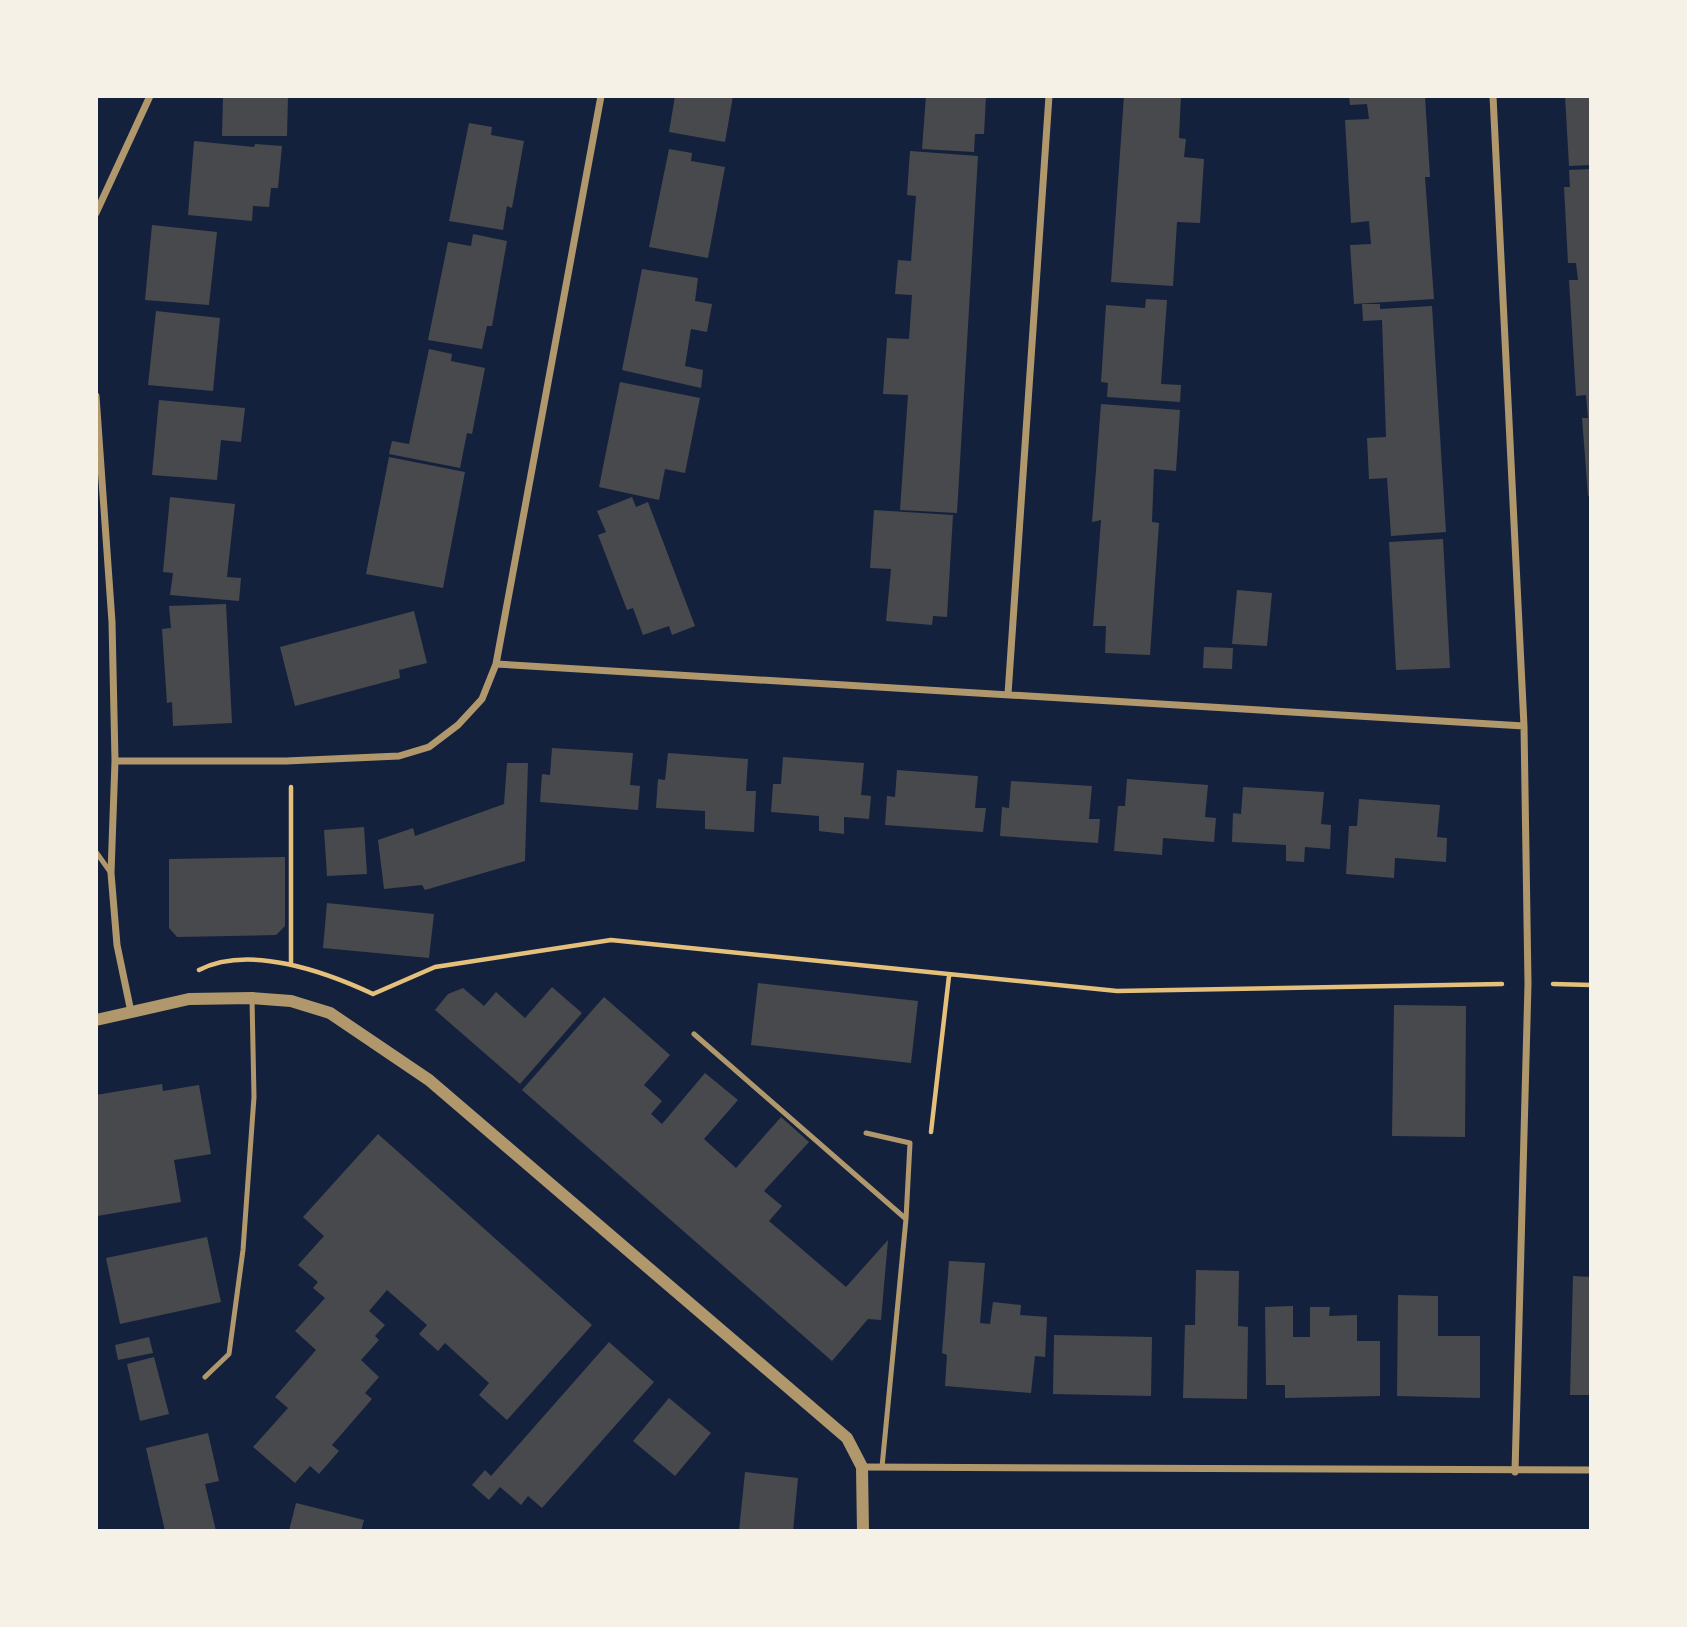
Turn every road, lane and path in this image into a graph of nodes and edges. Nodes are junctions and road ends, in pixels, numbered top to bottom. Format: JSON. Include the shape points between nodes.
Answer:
{"nodes":[{"id":1,"x":150,"y":96,"type":"edge"},
{"id":2,"x":601,"y":96,"type":"edge"},
{"id":3,"x":1049,"y":96,"type":"edge"},
{"id":4,"x":1493,"y":96,"type":"edge"},
{"id":5,"x":96,"y":213,"type":"edge"},
{"id":6,"x":96,"y":396,"type":"edge"},
{"id":7,"x":496,"y":664,"type":"junction"},
{"id":8,"x":1008,"y":694,"type":"junction"},
{"id":9,"x":1524,"y":726,"type":"junction"},
{"id":10,"x":115,"y":761,"type":"junction"},
{"id":11,"x":292,"y":761,"type":"junction"},
{"id":12,"x":96,"y":852,"type":"edge"},
{"id":13,"x":111,"y":873,"type":"junction"},
{"id":14,"x":291,"y":965,"type":"junction"},
{"id":15,"x":197,"y":970,"type":"dead end"},
{"id":16,"x":1506,"y":984,"type":"dead end"},
{"id":17,"x":1551,"y":984,"type":"dead end"},
{"id":18,"x":1591,"y":985,"type":"edge"},
{"id":19,"x":252,"y":998,"type":"junction"},
{"id":20,"x":131,"y":1012,"type":"junction"},
{"id":21,"x":96,"y":1020,"type":"edge"},
{"id":22,"x":694,"y":1034,"type":"dead end"},
{"id":23,"x":866,"y":1133,"type":"dead end"},
{"id":24,"x":906,"y":1219,"type":"junction"},
{"id":25,"x":205,"y":1377,"type":"dead end"},
{"id":26,"x":882,"y":1466,"type":"junction"},
{"id":27,"x":862,"y":1468,"type":"junction"},
{"id":28,"x":1591,"y":1471,"type":"edge"},
{"id":29,"x":1516,"y":1472,"type":"junction"},
{"id":30,"x":863,"y":1531,"type":"edge"}],
"edges":[{"from":1,"to":5,"type":"street"},
{"from":2,"to":7,"type":"street"},
{"from":3,"to":8,"type":"street"},
{"from":4,"to":9,"type":"street"},
{"from":6,"to":10,"type":"street","via":[[108,534]]},
{"from":7,"to":8,"type":"street"},
{"from":7,"to":11,"type":"street","via":[[482,699],[429,747],[399,755]]},
{"from":8,"to":9,"type":"street"},
{"from":9,"to":29,"type":"street","via":[[1528,984]]},
{"from":10,"to":11,"type":"street"},
{"from":10,"to":13,"type":"street"},
{"from":11,"to":14,"type":"path"},
{"from":12,"to":13,"type":"lane"},
{"from":13,"to":20,"type":"street","via":[[117,944]]},
{"from":14,"to":15,"type":"path","via":[[214,961]]},
{"from":14,"to":16,"type":"path","via":[[330,975],[373,994],[435,967],[611,940],[1116,991]]},
{"from":17,"to":18,"type":"path"},
{"from":19,"to":20,"type":"street","via":[[189,999]]},
{"from":19,"to":25,"type":"lane","via":[[254,1097],[243,1250],[229,1354]]},
{"from":19,"to":27,"type":"street","via":[[292,1001],[331,1013],[429,1080],[847,1438]]},
{"from":20,"to":21,"type":"street"},
{"from":22,"to":24,"type":"lane"},
{"from":23,"to":24,"type":"lane","via":[[909,1143]]},
{"from":24,"to":26,"type":"lane"},
{"from":26,"to":27,"type":"street"},
{"from":26,"to":29,"type":"street"},
{"from":27,"to":30,"type":"street"},
{"from":28,"to":29,"type":"street"}]}
